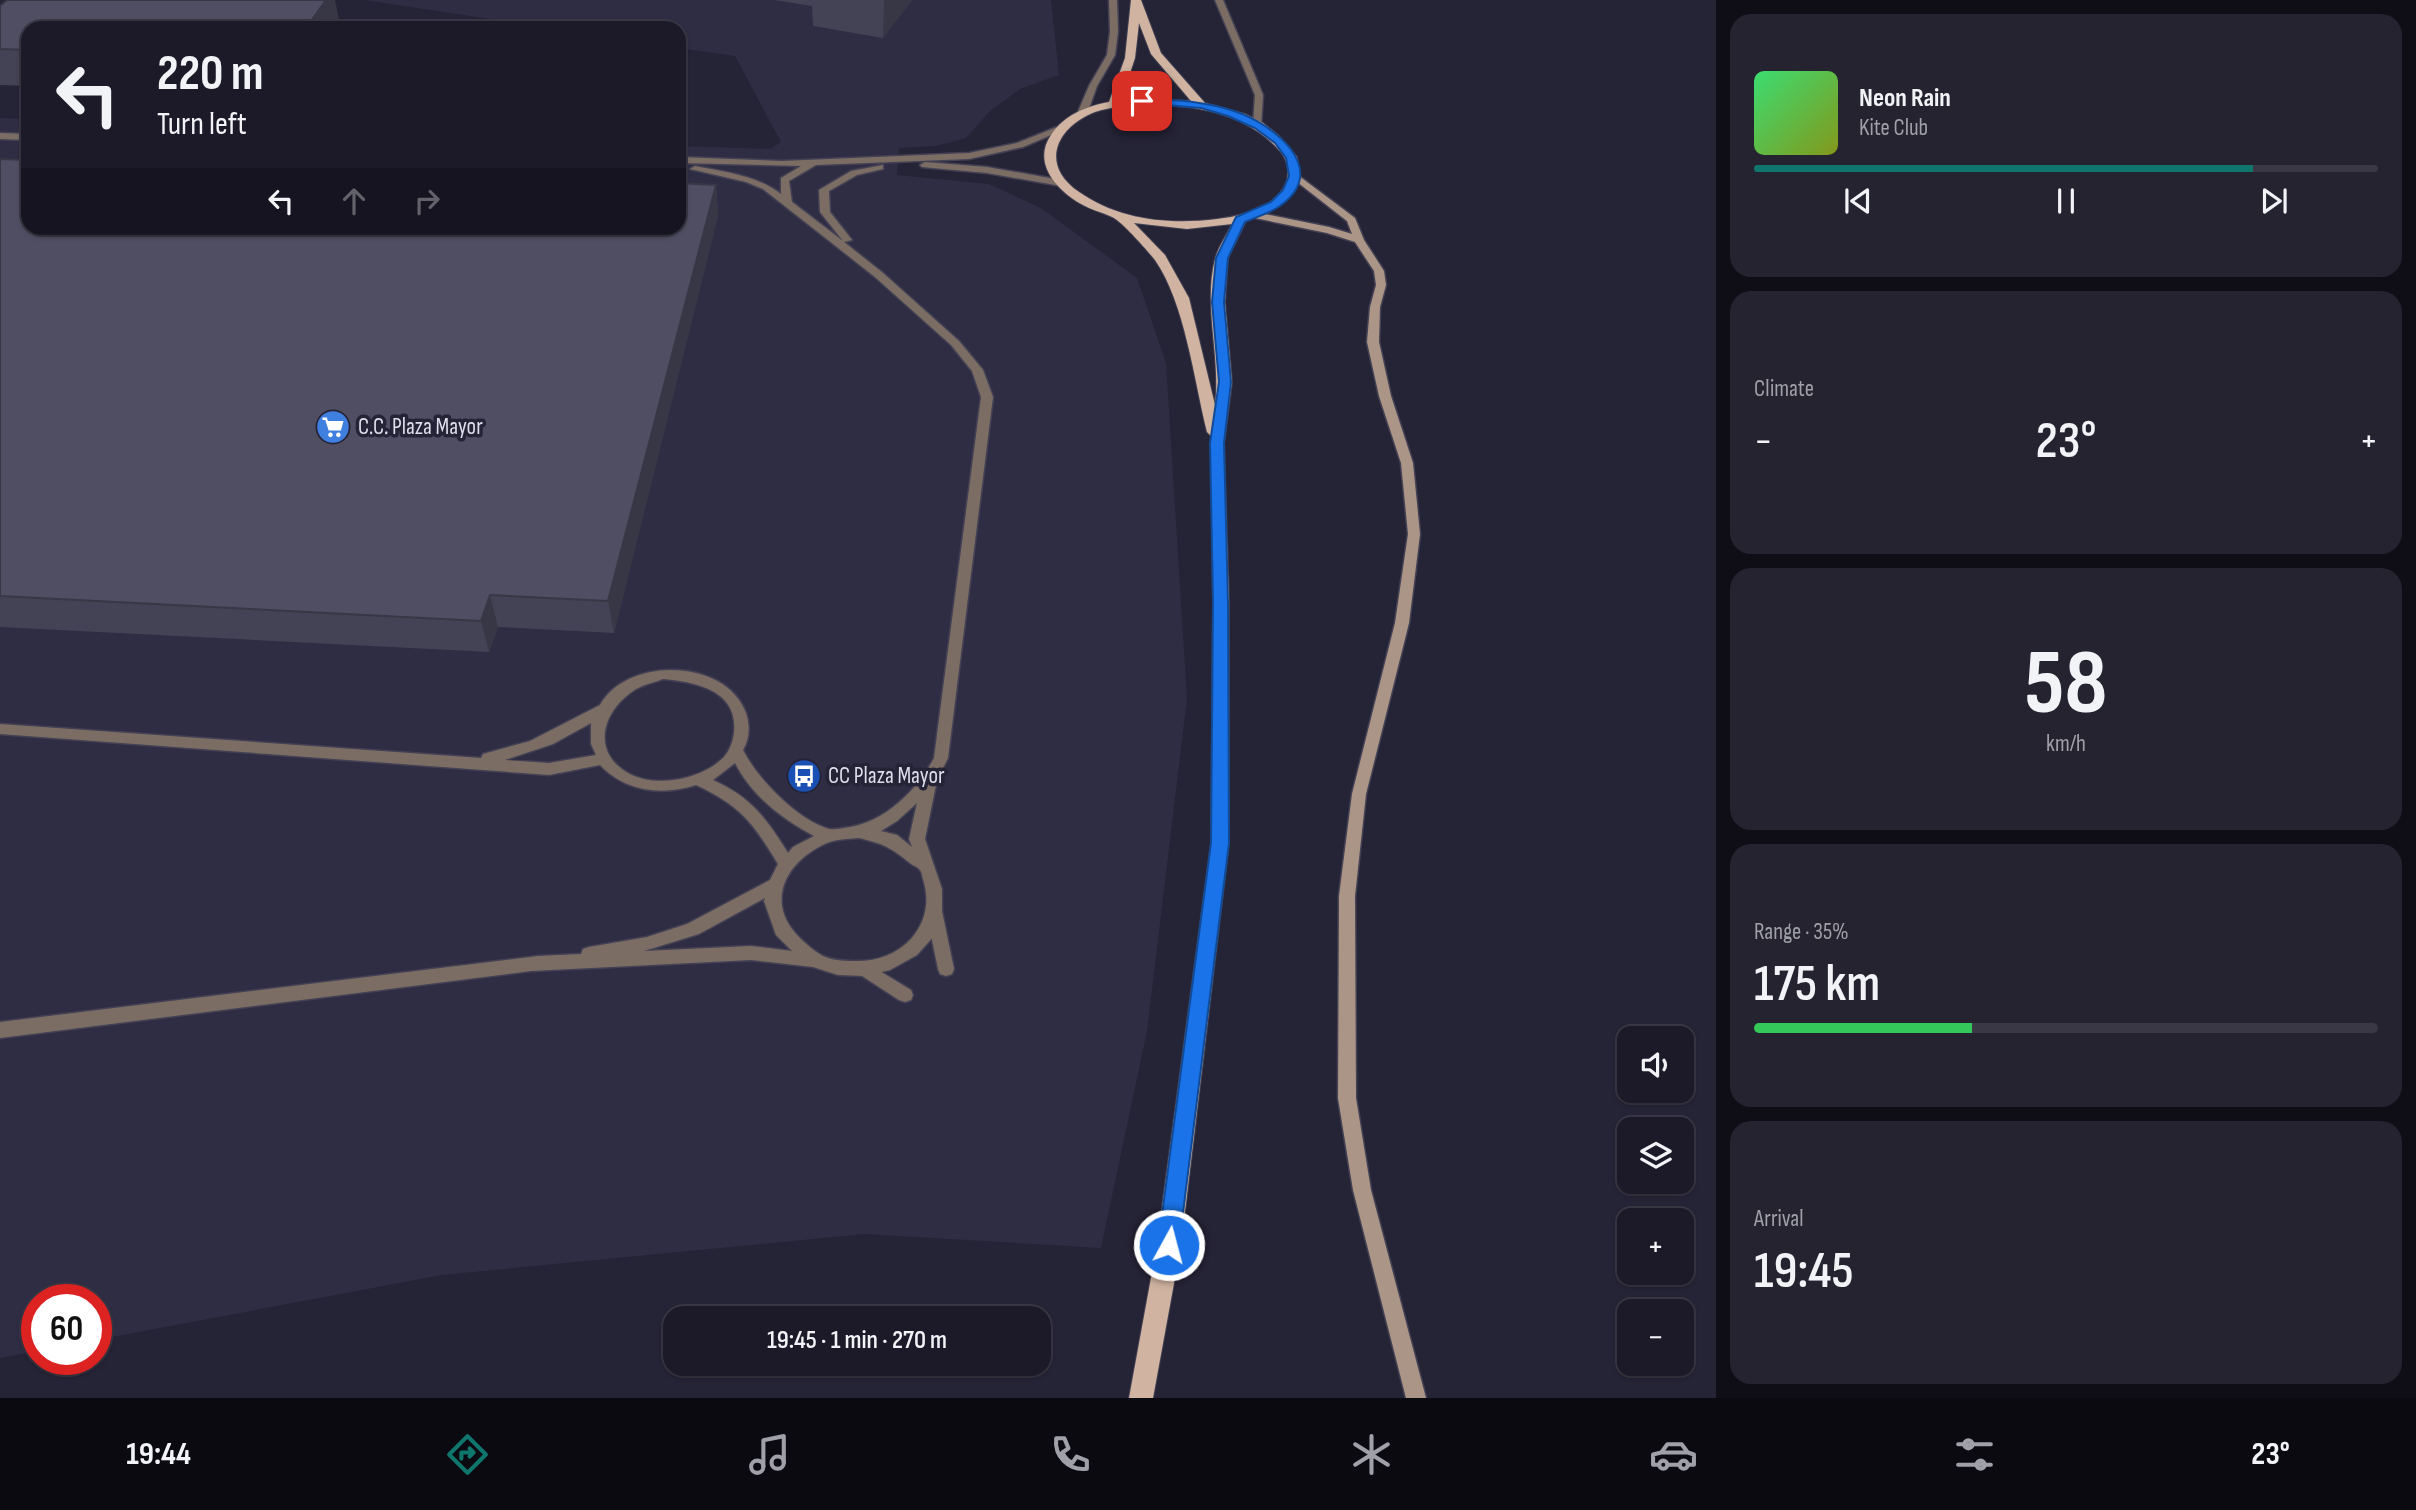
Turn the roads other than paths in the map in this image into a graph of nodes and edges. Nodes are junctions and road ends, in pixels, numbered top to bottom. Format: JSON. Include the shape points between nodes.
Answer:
{"nodes":[{"id":1,"x":1113,"y":0,"type":"edge"},
{"id":2,"x":1219,"y":0,"type":"edge"},
{"id":3,"x":1136,"y":1,"type":"edge"},
{"id":4,"x":1114,"y":104,"type":"junction"},
{"id":5,"x":1201,"y":105,"type":"junction"},
{"id":6,"x":1082,"y":114,"type":"junction"},
{"id":7,"x":1258,"y":125,"type":"junction"},
{"id":8,"x":1060,"y":128,"type":"junction"},
{"id":9,"x":0,"y":136,"type":"edge"},
{"id":10,"x":21,"y":137,"type":"edge"},
{"id":11,"x":686,"y":160,"type":"edge"},
{"id":12,"x":814,"y":162,"type":"junction"},
{"id":13,"x":880,"y":167,"type":"junction"},
{"id":14,"x":686,"y":168,"type":"edge"},
{"id":15,"x":695,"y":169,"type":"junction"},
{"id":16,"x":799,"y":171,"type":"junction"},
{"id":17,"x":1295,"y":176,"type":"junction"},
{"id":18,"x":1061,"y":183,"type":"junction"},
{"id":19,"x":787,"y":204,"type":"junction"},
{"id":20,"x":1255,"y":215,"type":"junction"},
{"id":21,"x":1120,"y":216,"type":"junction"},
{"id":22,"x":1240,"y":220,"type":"junction"},
{"id":23,"x":1359,"y":240,"type":"junction"},
{"id":24,"x":879,"y":275,"type":"junction"},
{"id":25,"x":1217,"y":443,"type":"junction"},
{"id":26,"x":603,"y":710,"type":"junction"},
{"id":27,"x":0,"y":729,"type":"edge"},
{"id":28,"x":736,"y":750,"type":"junction"},
{"id":29,"x":603,"y":759,"type":"junction"},
{"id":30,"x":463,"y":762,"type":"junction"},
{"id":31,"x":699,"y":780,"type":"junction"},
{"id":32,"x":930,"y":780,"type":"junction"},
{"id":33,"x":865,"y":831,"type":"junction"},
{"id":34,"x":827,"y":835,"type":"junction"},
{"id":35,"x":785,"y":862,"type":"junction"},
{"id":36,"x":926,"y":869,"type":"junction"},
{"id":37,"x":773,"y":886,"type":"junction"},
{"id":38,"x":934,"y":911,"type":"junction"},
{"id":39,"x":813,"y":960,"type":"junction"},
{"id":40,"x":531,"y":964,"type":"junction"},
{"id":41,"x":865,"y":969,"type":"junction"},
{"id":42,"x":946,"y":969,"type":"dead end"},
{"id":43,"x":905,"y":995,"type":"dead end"},
{"id":44,"x":0,"y":1030,"type":"edge"},
{"id":45,"x":1141,"y":1398,"type":"edge"},
{"id":46,"x":1416,"y":1398,"type":"edge"}],
"edges":[{"from":1,"to":6,"type":"street","via":[[1111,55]]},
{"from":2,"to":7,"type":"street","via":[[1259,96]]},
{"from":3,"to":4,"type":"main road","via":[[1130,58]]},
{"from":3,"to":5,"type":"main road","via":[[1156,54]]},
{"from":4,"to":5,"type":"main road","via":[[1162,101]]},
{"from":4,"to":6,"type":"main road"},
{"from":5,"to":7,"type":"main road"},
{"from":6,"to":8,"type":"main road"},
{"from":7,"to":17,"type":"main road","via":[[1292,158]]},
{"from":8,"to":12,"type":"street","via":[[1010,148],[969,156]]},
{"from":8,"to":18,"type":"main road","via":[[1049,146],[1049,164]]},
{"from":9,"to":10,"type":"street"},
{"from":11,"to":12,"type":"street"},
{"from":12,"to":16,"type":"street"},
{"from":13,"to":16,"type":"street"},
{"from":13,"to":18,"type":"street","via":[[987,170]]},
{"from":13,"to":24,"type":"street","via":[[838,181],[824,190],[821,203],[826,219]]},
{"from":14,"to":15,"type":"street"},
{"from":15,"to":16,"type":"street"},
{"from":15,"to":19,"type":"street","via":[[749,180]]},
{"from":16,"to":19,"type":"street","via":[[784,180]]},
{"from":17,"to":20,"type":"main road","via":[[1289,191]]},
{"from":17,"to":23,"type":"street","via":[[1351,220]]},
{"from":18,"to":21,"type":"main road","via":[[1086,202]]},
{"from":19,"to":24,"type":"street"},
{"from":20,"to":22,"type":"main road"},
{"from":20,"to":23,"type":"street"},
{"from":21,"to":22,"type":"main road","via":[[1188,225]]},
{"from":21,"to":25,"type":"main road","via":[[1160,258],[1182,299]]},
{"from":22,"to":25,"type":"main road","via":[[1222,258],[1218,302],[1225,382]]},
{"from":23,"to":46,"type":"street","via":[[1380,271],[1373,342],[1407,463],[1414,534],[1402,623],[1359,794],[1347,896],[1347,1098],[1362,1190]]},
{"from":24,"to":32,"type":"street","via":[[955,343],[977,370],[987,397],[940,758]]},
{"from":25,"to":45,"type":"main road","via":[[1220,843],[1169,1245]]},
{"from":26,"to":28,"type":"street","via":[[613,697],[645,678],[700,677],[716,684],[739,706],[742,736]]},
{"from":26,"to":29,"type":"street","via":[[596,727]]},
{"from":26,"to":30,"type":"street","via":[[523,751]]},
{"from":27,"to":30,"type":"street"},
{"from":28,"to":31,"type":"street"},
{"from":28,"to":34,"type":"street","via":[[742,765],[772,800],[797,821]]},
{"from":29,"to":30,"type":"street","via":[[548,769]]},
{"from":29,"to":31,"type":"street","via":[[634,782],[655,786]]},
{"from":31,"to":35,"type":"street","via":[[746,804]]},
{"from":32,"to":33,"type":"street","via":[[881,826]]},
{"from":32,"to":36,"type":"street","via":[[918,830]]},
{"from":33,"to":34,"type":"street"},
{"from":33,"to":36,"type":"street","via":[[911,850]]},
{"from":34,"to":35,"type":"street","via":[[811,841]]},
{"from":35,"to":37,"type":"street"},
{"from":36,"to":38,"type":"street","via":[[934,889]]},
{"from":37,"to":39,"type":"street","via":[[778,928],[792,946]]},
{"from":37,"to":40,"type":"street","via":[[681,934]]},
{"from":38,"to":41,"type":"street","via":[[927,932],[911,950]]},
{"from":38,"to":42,"type":"street"},
{"from":39,"to":40,"type":"street","via":[[751,953]]},
{"from":39,"to":41,"type":"street","via":[[838,968]]},
{"from":40,"to":44,"type":"street"},
{"from":41,"to":43,"type":"street"}]}
